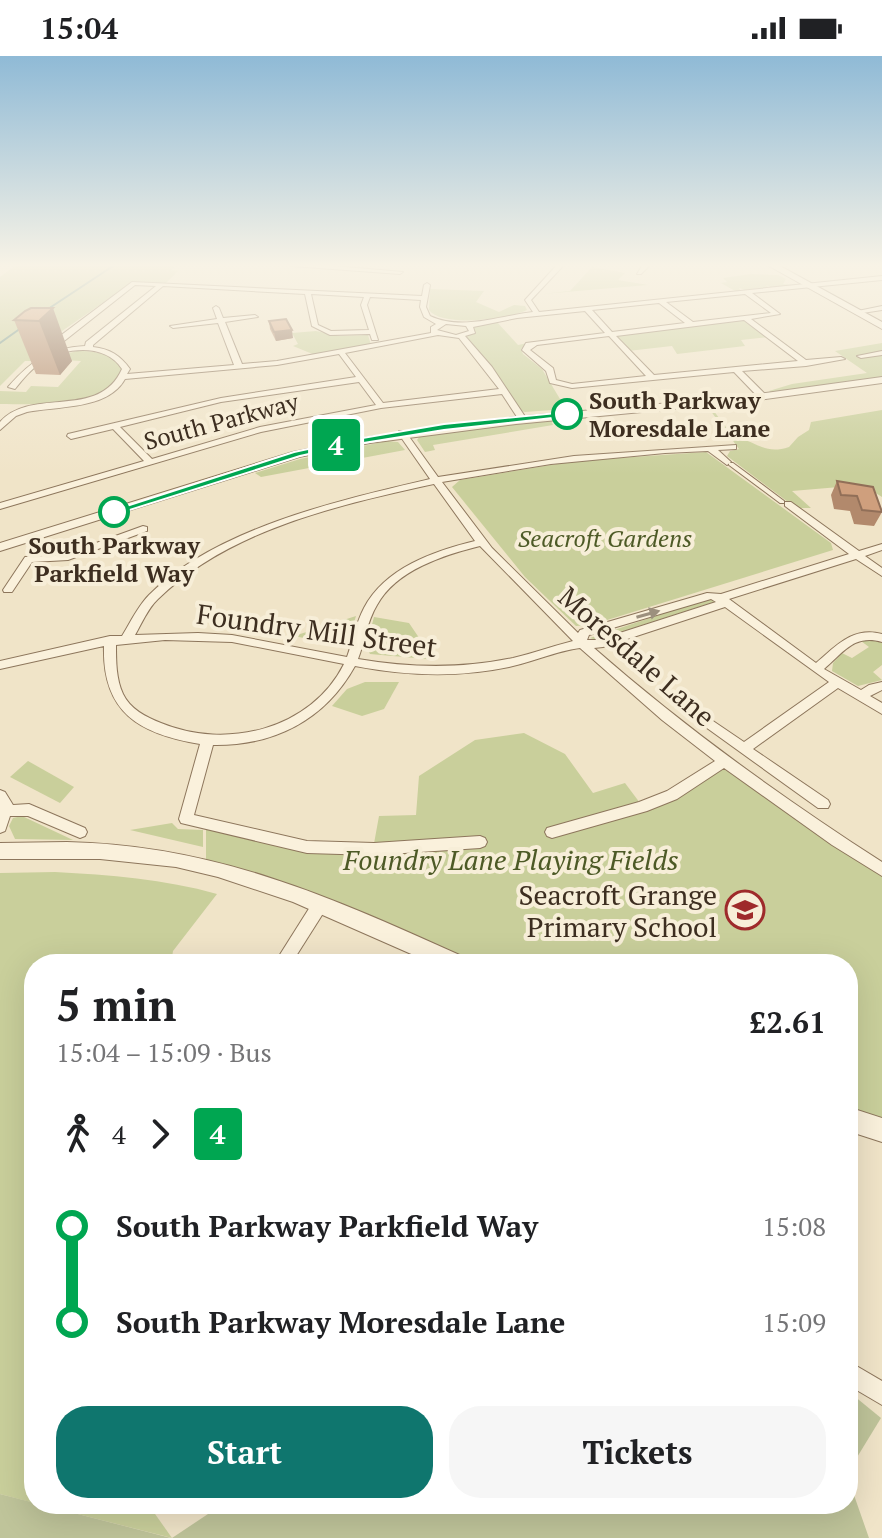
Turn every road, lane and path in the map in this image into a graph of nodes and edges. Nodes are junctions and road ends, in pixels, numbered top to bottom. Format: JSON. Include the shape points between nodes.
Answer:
{"nodes":[{"id":1,"x":63,"y":335,"type":"edge"},
{"id":2,"x":100,"y":335,"type":"edge"},
{"id":3,"x":227,"y":335,"type":"edge"},
{"id":4,"x":374,"y":335,"type":"edge"},
{"id":5,"x":430,"y":335,"type":"edge"},
{"id":6,"x":446,"y":335,"type":"edge"},
{"id":7,"x":466,"y":335,"type":"edge"},
{"id":8,"x":603,"y":335,"type":"edge"},
{"id":9,"x":614,"y":335,"type":"edge"},
{"id":10,"x":768,"y":335,"type":"edge"},
{"id":11,"x":462,"y":337,"type":"junction"},
{"id":12,"x":380,"y":345,"type":"junction"},
{"id":13,"x":89,"y":347,"type":"junction"},
{"id":14,"x":341,"y":352,"type":"junction"},
{"id":15,"x":882,"y":353,"type":"edge"},
{"id":16,"x":50,"y":354,"type":"junction"},
{"id":17,"x":861,"y":356,"type":"dead end"},
{"id":18,"x":841,"y":359,"type":"dead end"},
{"id":19,"x":806,"y":364,"type":"junction"},
{"id":20,"x":239,"y":367,"type":"junction"},
{"id":21,"x":738,"y":372,"type":"junction"},
{"id":22,"x":125,"y":377,"type":"junction"},
{"id":23,"x":361,"y":379,"type":"junction"},
{"id":24,"x":653,"y":379,"type":"junction"},
{"id":25,"x":882,"y":380,"type":"edge"},
{"id":26,"x":12,"y":387,"type":"dead end"},
{"id":27,"x":504,"y":391,"type":"junction"},
{"id":28,"x":763,"y":397,"type":"junction"},
{"id":29,"x":381,"y":406,"type":"junction"},
{"id":30,"x":522,"y":418,"type":"junction"},
{"id":31,"x":114,"y":425,"type":"junction"},
{"id":32,"x":0,"y":427,"type":"edge"},
{"id":33,"x":402,"y":433,"type":"junction"},
{"id":34,"x":71,"y":436,"type":"dead end"},
{"id":35,"x":733,"y":447,"type":"dead end"},
{"id":36,"x":710,"y":448,"type":"junction"},
{"id":37,"x":150,"y":462,"type":"junction"},
{"id":38,"x":729,"y":463,"type":"joint"},
{"id":39,"x":436,"y":481,"type":"junction"},
{"id":40,"x":785,"y":503,"type":"joint"},
{"id":41,"x":0,"y":506,"type":"edge"},
{"id":42,"x":122,"y":523,"type":"dead end"},
{"id":43,"x":143,"y":529,"type":"dead end"},
{"id":44,"x":130,"y":533,"type":"junction"},
{"id":45,"x":17,"y":542,"type":"junction"},
{"id":46,"x":482,"y":542,"type":"junction"},
{"id":47,"x":0,"y":547,"type":"edge"},
{"id":48,"x":882,"y":547,"type":"edge"},
{"id":49,"x":855,"y":555,"type":"junction"},
{"id":50,"x":29,"y":559,"type":"junction"},
{"id":51,"x":882,"y":573,"type":"edge"},
{"id":52,"x":8,"y":590,"type":"dead end"},
{"id":53,"x":721,"y":598,"type":"junction"},
{"id":54,"x":127,"y":638,"type":"junction"},
{"id":55,"x":882,"y":638,"type":"edge"},
{"id":56,"x":110,"y":640,"type":"junction"},
{"id":57,"x":580,"y":642,"type":"junction"},
{"id":58,"x":351,"y":664,"type":"junction"},
{"id":59,"x":0,"y":665,"type":"edge"},
{"id":60,"x":816,"y":669,"type":"junction"},
{"id":61,"x":836,"y":683,"type":"junction"},
{"id":62,"x":882,"y":686,"type":"edge"},
{"id":63,"x":860,"y":697,"type":"junction"},
{"id":64,"x":681,"y":705,"type":"dead end"},
{"id":65,"x":882,"y":709,"type":"edge"},
{"id":66,"x":207,"y":741,"type":"junction"},
{"id":67,"x":743,"y":749,"type":"junction"},
{"id":68,"x":724,"y":762,"type":"junction"},
{"id":69,"x":0,"y":796,"type":"edge"},
{"id":70,"x":823,"y":804,"type":"dead end"},
{"id":71,"x":5,"y":811,"type":"junction"},
{"id":72,"x":0,"y":827,"type":"edge"},
{"id":73,"x":80,"y":832,"type":"dead end"},
{"id":74,"x":552,"y":832,"type":"dead end"},
{"id":75,"x":480,"y":842,"type":"dead end"},
{"id":76,"x":0,"y":851,"type":"edge"},
{"id":77,"x":882,"y":870,"type":"edge"},
{"id":78,"x":321,"y":904,"type":"junction"},
{"id":79,"x":288,"y":954,"type":"edge"},
{"id":80,"x":434,"y":954,"type":"edge"},
{"id":81,"x":858,"y":1122,"type":"edge"},
{"id":82,"x":882,"y":1130,"type":"edge"},
{"id":83,"x":858,"y":1378,"type":"edge"},
{"id":84,"x":882,"y":1394,"type":"edge"}],
"edges":[{"from":1,"to":16,"type":"street"},
{"from":2,"to":13,"type":"street"},
{"from":3,"to":20,"type":"street"},
{"from":4,"to":12,"type":"street"},
{"from":5,"to":12,"type":"street"},
{"from":6,"to":11,"type":"street"},
{"from":7,"to":11,"type":"street"},
{"from":8,"to":24,"type":"street","via":[[526,347],[550,370],[553,381],[563,385]]},
{"from":9,"to":24,"type":"street"},
{"from":10,"to":19,"type":"street"},
{"from":11,"to":27,"type":"street"},
{"from":12,"to":14,"type":"street"},
{"from":13,"to":16,"type":"street"},
{"from":13,"to":22,"type":"street","via":[[123,362]]},
{"from":14,"to":20,"type":"street"},
{"from":14,"to":23,"type":"street"},
{"from":15,"to":17,"type":"street"},
{"from":16,"to":26,"type":"street"},
{"from":18,"to":19,"type":"street"},
{"from":19,"to":21,"type":"street"},
{"from":20,"to":22,"type":"street"},
{"from":21,"to":24,"type":"street"},
{"from":21,"to":28,"type":"street"},
{"from":22,"to":32,"type":"street","via":[[95,397],[20,411]]},
{"from":23,"to":29,"type":"street"},
{"from":23,"to":31,"type":"street","via":[[221,400]]},
{"from":25,"to":28,"type":"street","name":"South Parkway"},
{"from":27,"to":29,"type":"street","name":"South Parkway"},
{"from":27,"to":30,"type":"street"},
{"from":28,"to":30,"type":"street","name":"South Parkway"},
{"from":29,"to":37,"type":"street","name":"South Parkway","via":[[260,430]]},
{"from":30,"to":33,"type":"street","name":"South Parkway"},
{"from":31,"to":34,"type":"street"},
{"from":31,"to":37,"type":"street"},
{"from":33,"to":39,"type":"street","name":"Moresdale Lane"},
{"from":33,"to":45,"type":"street","name":"South Parkway","via":[[297,454]]},
{"from":35,"to":36,"type":"street"},
{"from":36,"to":38,"type":"street"},
{"from":36,"to":39,"type":"street","via":[[549,461]]},
{"from":37,"to":41,"type":"street","name":"South Parkway"},
{"from":38,"to":40,"type":"street"},
{"from":39,"to":46,"type":"street","name":"Moresdale Lane"},
{"from":39,"to":54,"type":"street","via":[[353,501],[233,543],[166,584],[134,618]]},
{"from":40,"to":49,"type":"street"},
{"from":42,"to":44,"type":"street"},
{"from":43,"to":44,"type":"street"},
{"from":44,"to":50,"type":"street","via":[[64,558]]},
{"from":45,"to":47,"type":"street","name":"South Parkway"},
{"from":45,"to":50,"type":"street"},
{"from":46,"to":57,"type":"street","name":"Moresdale Lane"},
{"from":46,"to":58,"type":"street","via":[[422,563],[384,588],[365,613]]},
{"from":48,"to":49,"type":"street","name":"Foundry Mill Street"},
{"from":49,"to":51,"type":"street"},
{"from":49,"to":53,"type":"street","name":"Foundry Mill Street"},
{"from":50,"to":52,"type":"street"},
{"from":53,"to":57,"type":"street","name":"Foundry Mill Street","via":[[722,604],[599,644]]},
{"from":53,"to":60,"type":"street"},
{"from":54,"to":56,"type":"street","name":"Foundry Mill Street"},
{"from":54,"to":58,"type":"street","name":"Foundry Mill Street","via":[[228,638]]},
{"from":55,"to":60,"type":"street","via":[[859,635]]},
{"from":56,"to":59,"type":"street","name":"Foundry Mill Street"},
{"from":56,"to":66,"type":"street","via":[[108,672],[120,703],[149,724]]},
{"from":57,"to":58,"type":"street","name":"Foundry Mill Street","via":[[461,671]]},
{"from":57,"to":68,"type":"street","name":"Moresdale Lane"},
{"from":58,"to":66,"type":"street","via":[[334,692],[309,714],[249,736]]},
{"from":60,"to":61,"type":"street"},
{"from":61,"to":63,"type":"street"},
{"from":61,"to":67,"type":"street"},
{"from":62,"to":63,"type":"street"},
{"from":63,"to":65,"type":"street"},
{"from":64,"to":67,"type":"street","name":"Moresdale Lane"},
{"from":66,"to":75,"type":"street","via":[[186,819],[307,847]]},
{"from":67,"to":70,"type":"street","name":"Moresdale Lane"},
{"from":68,"to":74,"type":"street","via":[[662,799]]},
{"from":68,"to":77,"type":"street","name":"Moresdale Lane"},
{"from":69,"to":71,"type":"street"},
{"from":71,"to":72,"type":"street"},
{"from":71,"to":73,"type":"street","via":[[29,810]]},
{"from":76,"to":78,"type":"street","via":[[136,853],[206,866]]},
{"from":78,"to":79,"type":"street"},
{"from":78,"to":80,"type":"street"},
{"from":81,"to":82,"type":"street"},
{"from":83,"to":84,"type":"street"}]}
